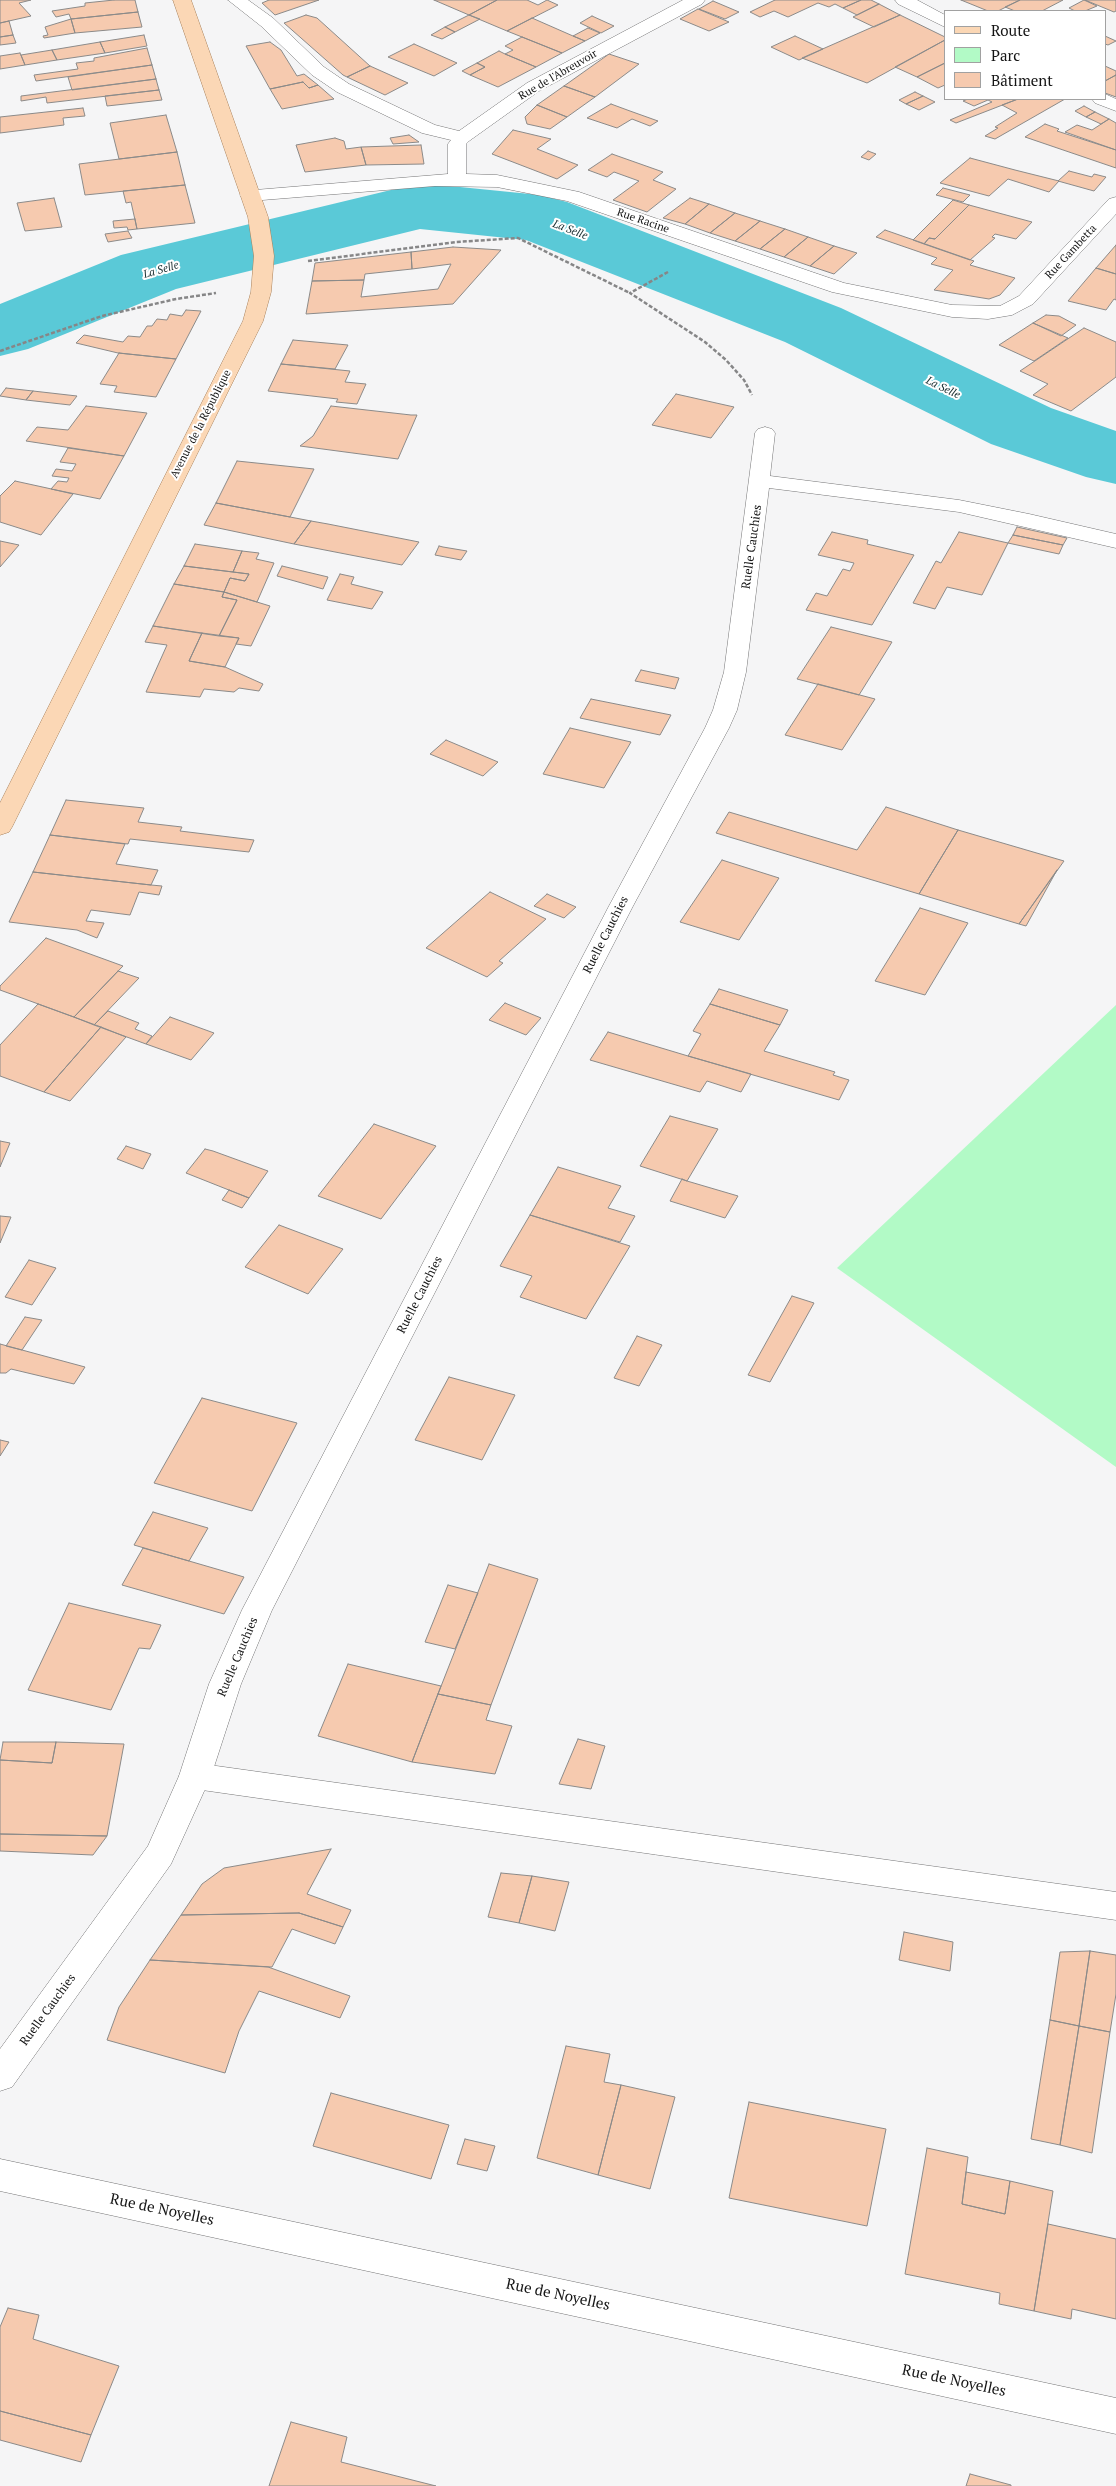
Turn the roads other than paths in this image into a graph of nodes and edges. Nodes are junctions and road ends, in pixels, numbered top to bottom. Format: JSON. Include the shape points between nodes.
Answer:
{"nodes":[{"id":1,"x":182,"y":0,"type":"edge"},
{"id":2,"x":238,"y":0,"type":"edge"},
{"id":3,"x":696,"y":0,"type":"edge"},
{"id":4,"x":904,"y":0,"type":"edge"},
{"id":5,"x":944,"y":21,"type":"edge"},
{"id":6,"x":1103,"y":100,"type":"edge"},
{"id":7,"x":1116,"y":106,"type":"edge"},
{"id":8,"x":462,"y":137,"type":"junction"},
{"id":9,"x":457,"y":179,"type":"junction"},
{"id":10,"x":250,"y":195,"type":"junction"},
{"id":11,"x":1116,"y":203,"type":"edge"},
{"id":12,"x":1026,"y":300,"type":"joint"},
{"id":13,"x":765,"y":433,"type":"road end"},
{"id":14,"x":761,"y":481,"type":"junction"},
{"id":15,"x":1116,"y":541,"type":"edge"},
{"id":16,"x":0,"y":828,"type":"edge"},
{"id":17,"x":195,"y":1776,"type":"junction"},
{"id":18,"x":1116,"y":1906,"type":"edge"},
{"id":19,"x":0,"y":2076,"type":"edge"},
{"id":20,"x":0,"y":2175,"type":"edge"},
{"id":21,"x":1116,"y":2416,"type":"edge"}],
"edges":[{"from":1,"to":10,"type":"main road","name":"Avenue de la République"},
{"from":2,"to":8,"type":"street","via":[[267,22],[318,71],[343,88],[417,124]]},
{"from":3,"to":8,"type":"street","name":"Rue de l'Abreuvoir","via":[[533,87]]},
{"from":4,"to":5,"type":"street"},
{"from":6,"to":7,"type":"street"},
{"from":8,"to":9,"type":"street","via":[[457,144]]},
{"from":9,"to":10,"type":"street","name":"Rue Racine"},
{"from":9,"to":12,"type":"street","name":"Rue Racine","via":[[497,181],[572,196],[864,295],[973,313],[1005,311]]},
{"from":10,"to":16,"type":"main road","name":"Avenue de la République","via":[[258,218],[264,256],[262,285],[248,330]]},
{"from":11,"to":12,"type":"street","name":"Rue Gambetta"},
{"from":13,"to":14,"type":"street","name":"Ruelle Cauchies"},
{"from":14,"to":15,"type":"street","via":[[958,506]]},
{"from":14,"to":17,"type":"street","name":"Ruelle Cauchies","via":[[735,672],[725,710],[257,1610],[225,1684]]},
{"from":17,"to":18,"type":"street"},
{"from":17,"to":19,"type":"street","name":"Ruelle Cauchies","via":[[160,1854]]},
{"from":20,"to":21,"type":"street","name":"Rue de Noyelles"}]}
